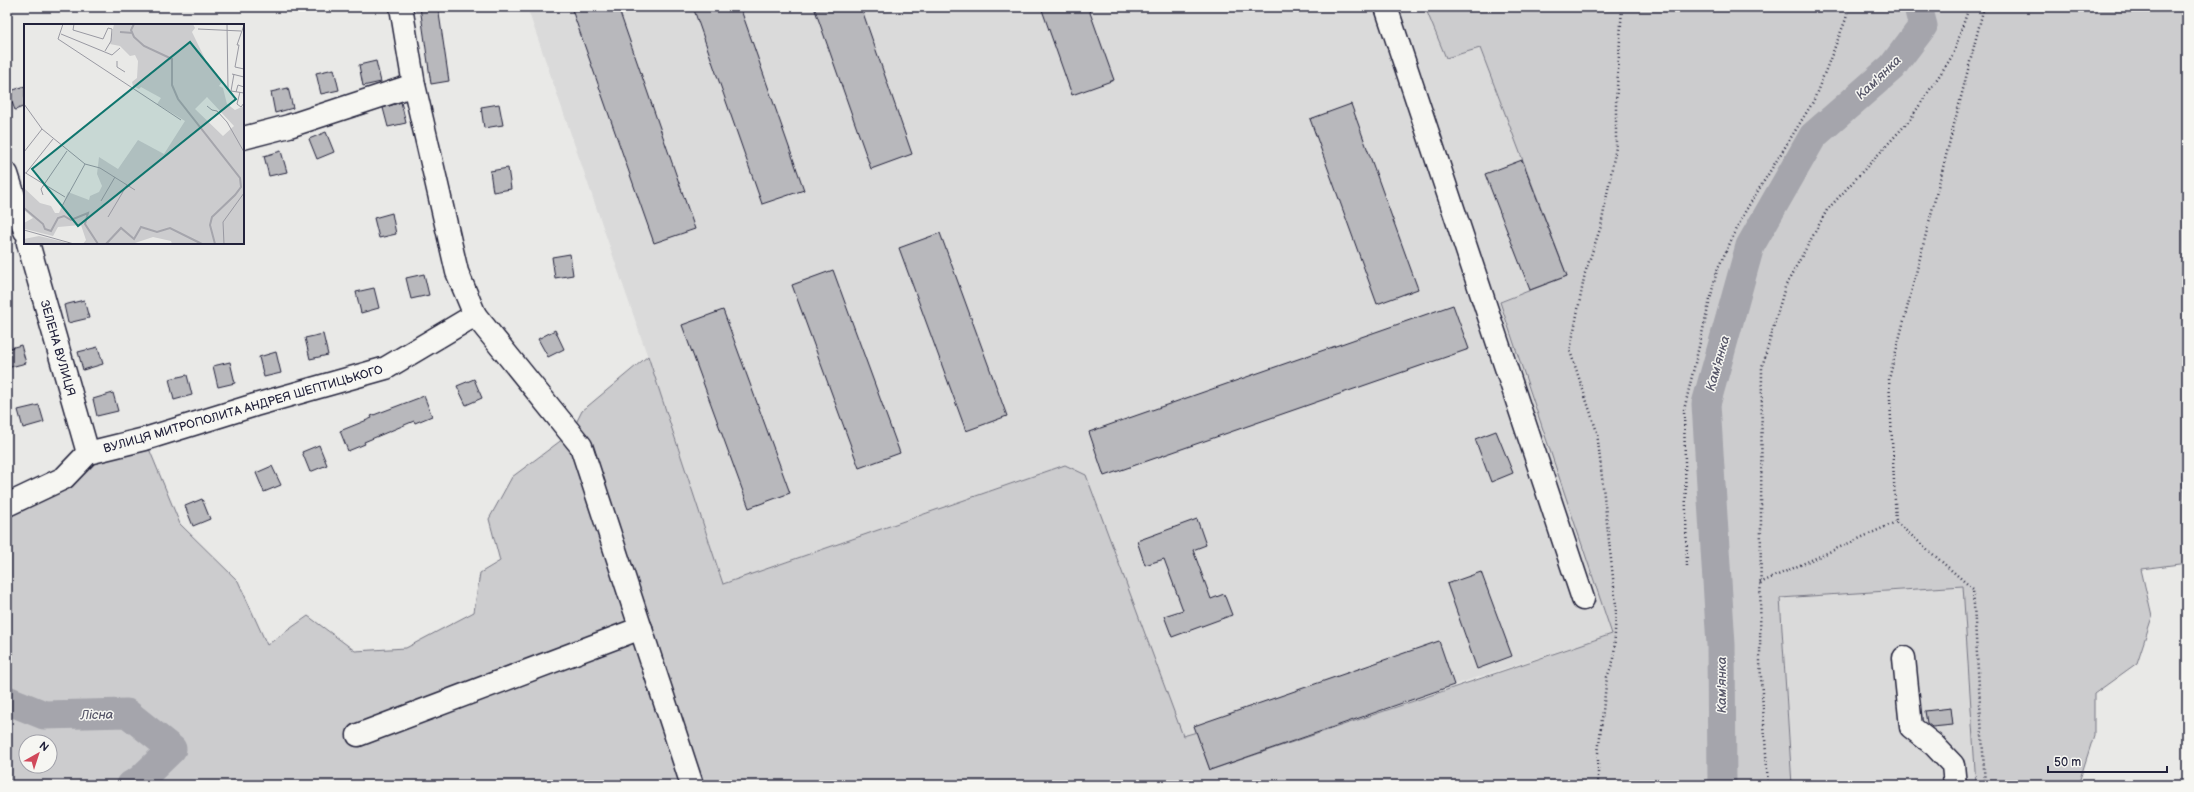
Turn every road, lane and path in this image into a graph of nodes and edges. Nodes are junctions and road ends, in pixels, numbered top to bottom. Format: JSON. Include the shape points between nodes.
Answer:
{"nodes":[{"id":1,"x":402,"y":7,"type":"edge"},
{"id":2,"x":1386,"y":7,"type":"edge"},
{"id":3,"x":1622,"y":7,"type":"edge"},
{"id":4,"x":1848,"y":7,"type":"edge"},
{"id":5,"x":1969,"y":7,"type":"edge"},
{"id":6,"x":1984,"y":7,"type":"edge"},
{"id":7,"x":414,"y":85,"type":"junction"},
{"id":8,"x":244,"y":138,"type":"edge"},
{"id":9,"x":7,"y":174,"type":"edge"},
{"id":10,"x":16,"y":199,"type":"edge"},
{"id":11,"x":24,"y":227,"type":"edge"},
{"id":12,"x":28,"y":244,"type":"edge"},
{"id":13,"x":475,"y":315,"type":"junction"},
{"id":14,"x":88,"y":453,"type":"junction"},
{"id":15,"x":7,"y":505,"type":"edge"},
{"id":16,"x":1896,"y":522,"type":"junction"},
{"id":17,"x":1687,"y":566,"type":"dead end"},
{"id":18,"x":1760,"y":583,"type":"junction"},
{"id":19,"x":1583,"y":599,"type":"dead end"},
{"id":20,"x":641,"y":628,"type":"junction"},
{"id":21,"x":1904,"y":658,"type":"dead end"},
{"id":22,"x":358,"y":735,"type":"dead end"},
{"id":23,"x":690,"y":784,"type":"edge"},
{"id":24,"x":1598,"y":785,"type":"edge"},
{"id":25,"x":1768,"y":785,"type":"edge"},
{"id":26,"x":1955,"y":785,"type":"edge"},
{"id":27,"x":1985,"y":785,"type":"edge"}],
"edges":[{"from":1,"to":7,"type":"street"},
{"from":2,"to":19,"type":"street"},
{"from":3,"to":24,"type":"path","via":[[1616,147],[1601,226],[1585,273],[1570,351],[1598,439],[1616,605],[1614,659],[1607,677],[1598,753]]},
{"from":4,"to":17,"type":"path","via":[[1846,19],[1813,102],[1746,210],[1717,270],[1684,410]]},
{"from":5,"to":18,"type":"path","via":[[1953,55],[1909,121],[1827,210],[1785,287],[1762,367]]},
{"from":6,"to":16,"type":"path","via":[[1889,379]]},
{"from":7,"to":8,"type":"street","via":[[289,126]]},
{"from":7,"to":13,"type":"street","via":[[457,272]]},
{"from":9,"to":10,"type":"street"},
{"from":10,"to":11,"type":"street"},
{"from":12,"to":14,"type":"street","name":"ЗЕЛЕНА ВУЛИЦЯ"},
{"from":13,"to":14,"type":"street","name":"ВУЛИЦЯ МИТРОПОЛИТА АНДРЕЯ ШЕПТИЦЬКОГО","via":[[386,368],[145,439]]},
{"from":13,"to":20,"type":"street","via":[[581,446]]},
{"from":14,"to":15,"type":"street","name":"ВУЛИЦЯ МИТРОПОЛИТА АНДРЕЯ ШЕПТИЦЬКОГО","via":[[64,478]]},
{"from":16,"to":18,"type":"path"},
{"from":16,"to":27,"type":"path","via":[[1973,589]]},
{"from":18,"to":25,"type":"path","via":[[1760,662]]},
{"from":20,"to":22,"type":"street"},
{"from":20,"to":23,"type":"street"},
{"from":21,"to":26,"type":"street","via":[[1911,727],[1934,745],[1953,765]]}]}
